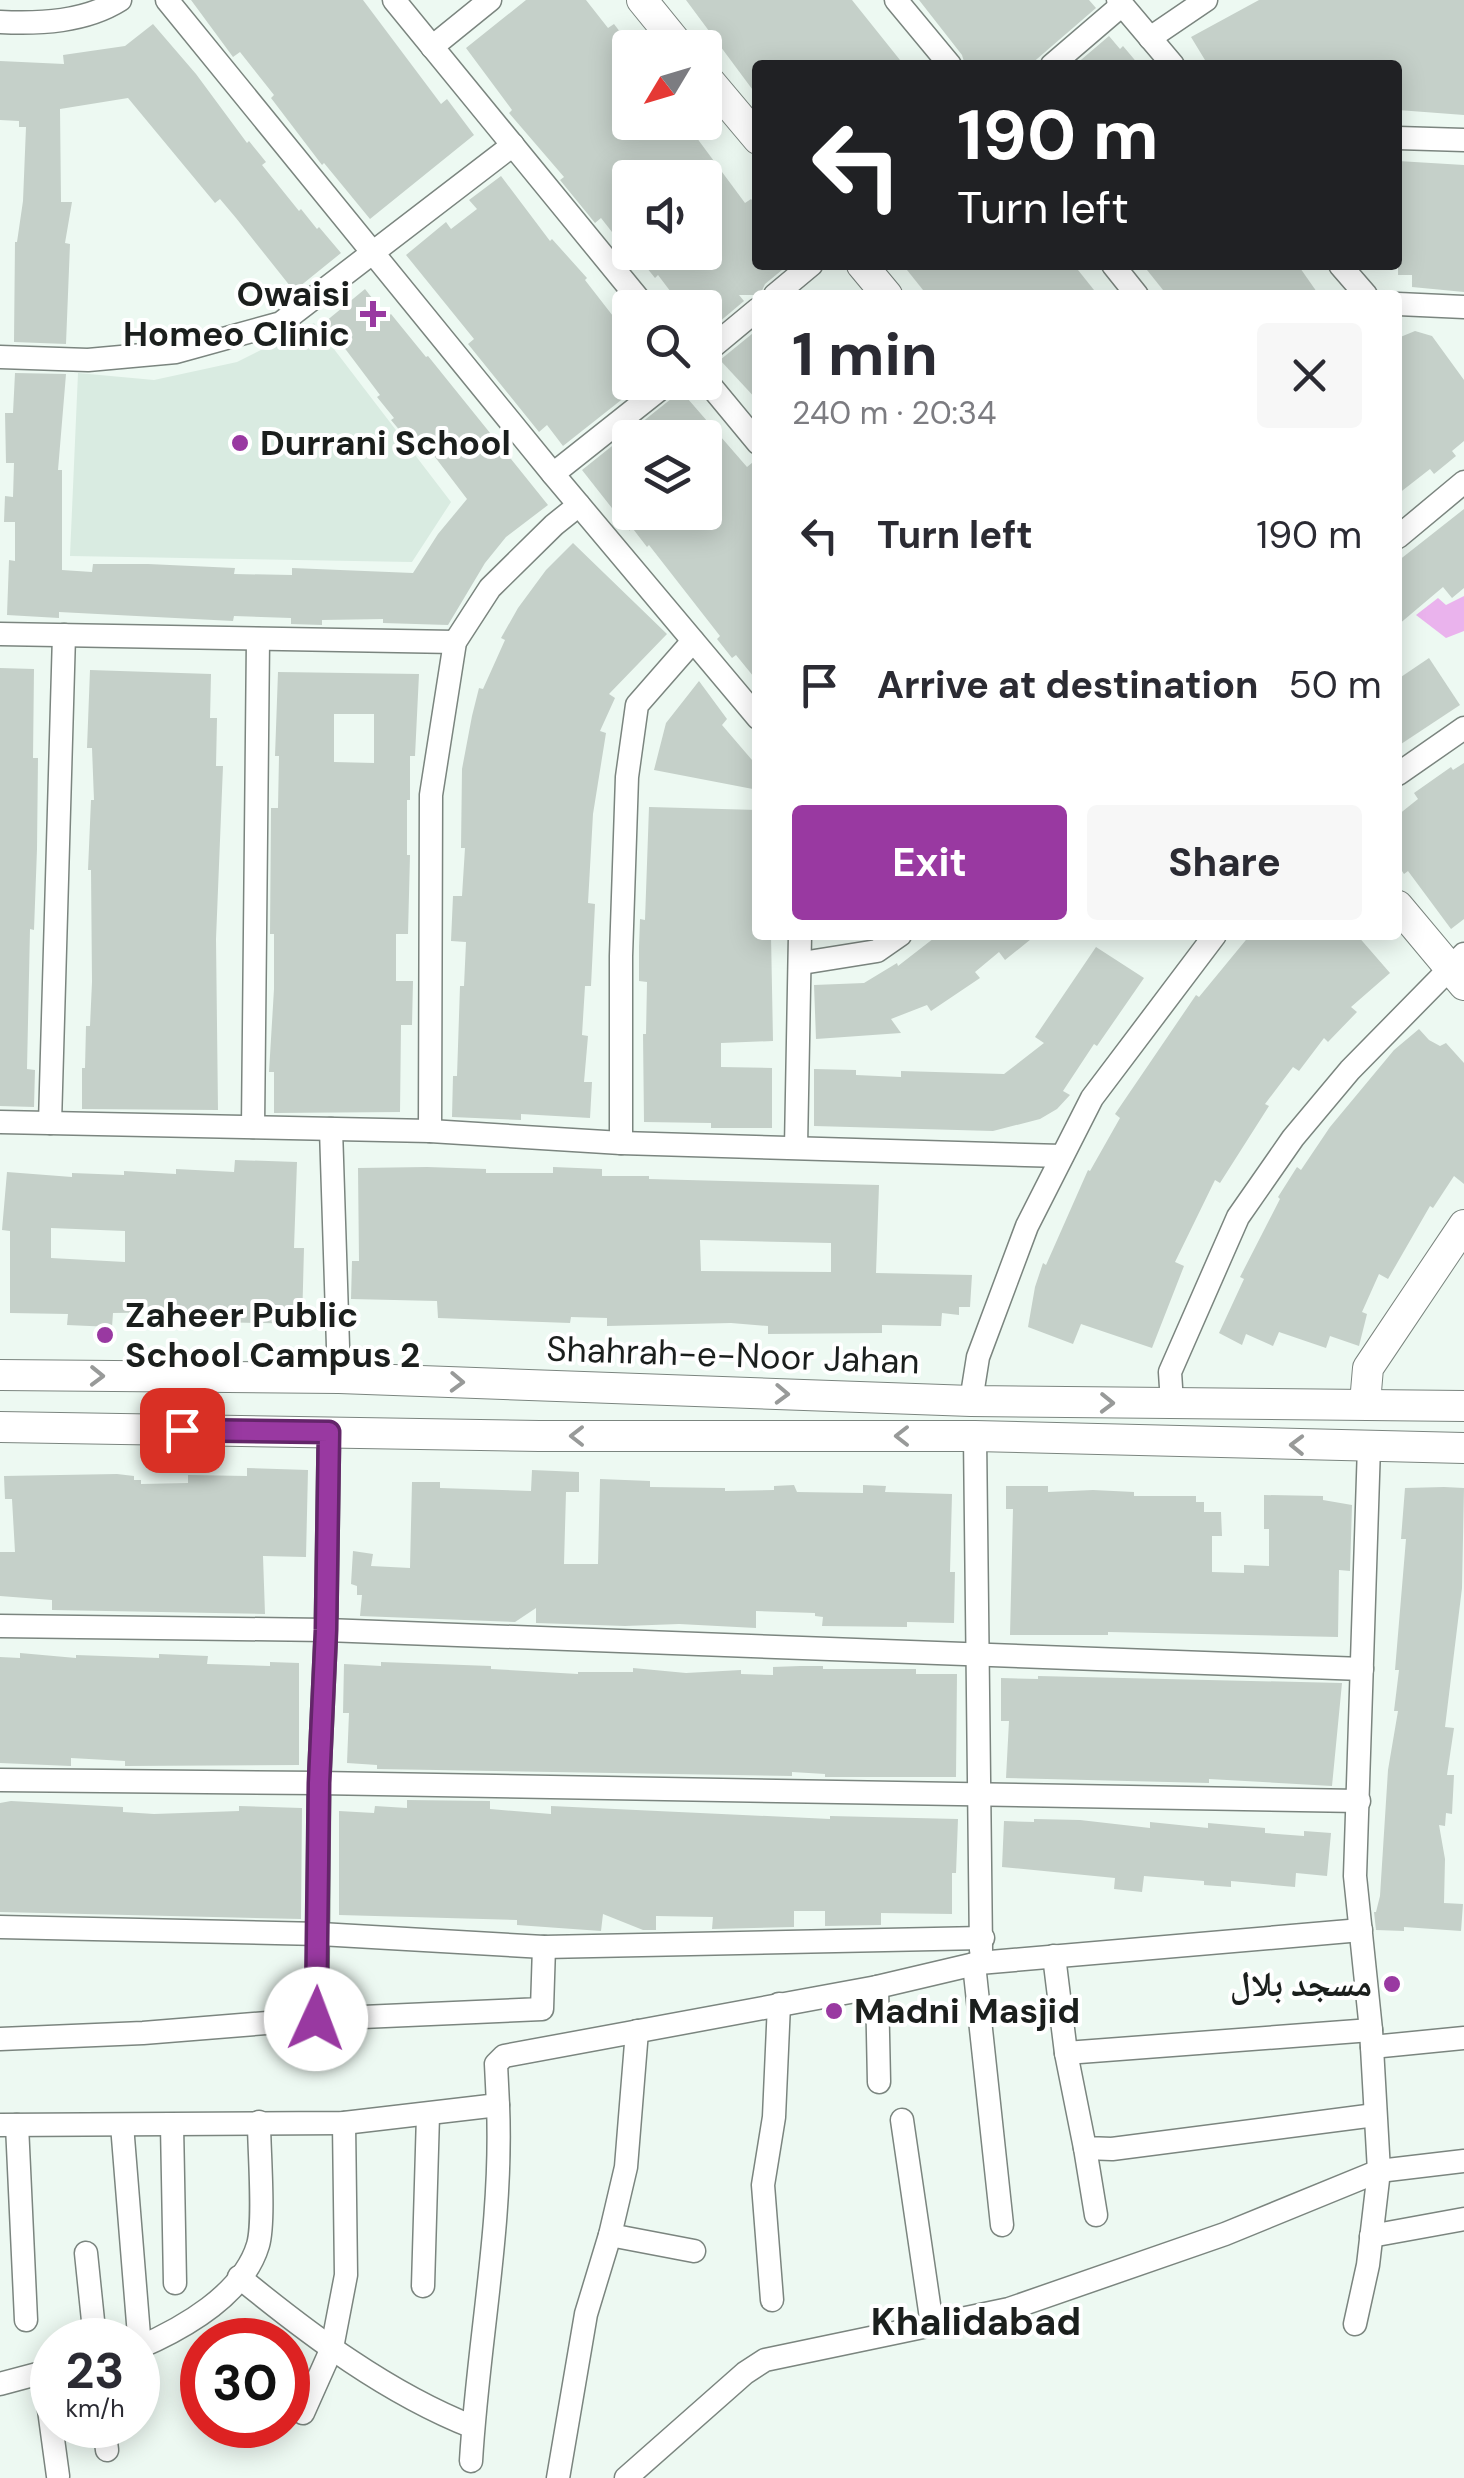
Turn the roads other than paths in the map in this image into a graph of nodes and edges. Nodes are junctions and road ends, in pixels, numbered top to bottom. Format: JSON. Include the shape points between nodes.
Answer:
{"nodes":[{"id":1,"x":120,"y":0,"type":"edge"},
{"id":2,"x":167,"y":0,"type":"edge"},
{"id":3,"x":394,"y":0,"type":"edge"},
{"id":4,"x":490,"y":0,"type":"edge"},
{"id":5,"x":642,"y":0,"type":"edge"},
{"id":6,"x":896,"y":0,"type":"edge"},
{"id":7,"x":1206,"y":0,"type":"edge"},
{"id":8,"x":1120,"y":2,"type":"edge"},
{"id":9,"x":0,"y":22,"type":"edge"},
{"id":10,"x":666,"y":30,"type":"edge"},
{"id":11,"x":1150,"y":38,"type":"junction"},
{"id":12,"x":432,"y":47,"type":"junction"},
{"id":13,"x":946,"y":60,"type":"edge"},
{"id":14,"x":1057,"y":60,"type":"edge"},
{"id":15,"x":1168,"y":60,"type":"edge"},
{"id":16,"x":722,"y":97,"type":"edge"},
{"id":17,"x":752,"y":133,"type":"edge"},
{"id":18,"x":1402,"y":138,"type":"edge"},
{"id":19,"x":1464,"y":140,"type":"edge"},
{"id":20,"x":513,"y":145,"type":"junction"},
{"id":21,"x":374,"y":254,"type":"junction"},
{"id":22,"x":804,"y":270,"type":"edge"},
{"id":23,"x":866,"y":270,"type":"edge"},
{"id":24,"x":1117,"y":270,"type":"edge"},
{"id":25,"x":1344,"y":270,"type":"edge"},
{"id":26,"x":631,"y":290,"type":"edge"},
{"id":27,"x":781,"y":290,"type":"edge"},
{"id":28,"x":883,"y":290,"type":"edge"},
{"id":29,"x":1133,"y":290,"type":"edge"},
{"id":30,"x":1362,"y":290,"type":"edge"},
{"id":31,"x":1402,"y":304,"type":"edge"},
{"id":32,"x":1464,"y":308,"type":"edge"},
{"id":33,"x":752,"y":315,"type":"edge"},
{"id":34,"x":722,"y":340,"type":"edge"},
{"id":35,"x":0,"y":356,"type":"edge"},
{"id":36,"x":646,"y":400,"type":"edge"},
{"id":37,"x":722,"y":400,"type":"edge"},
{"id":38,"x":752,"y":436,"type":"edge"},
{"id":39,"x":554,"y":474,"type":"junction"},
{"id":40,"x":1464,"y":482,"type":"edge"},
{"id":41,"x":579,"y":506,"type":"junction"},
{"id":42,"x":1402,"y":534,"type":"edge"},
{"id":43,"x":0,"y":634,"type":"edge"},
{"id":44,"x":64,"y":635,"type":"junction"},
{"id":45,"x":258,"y":638,"type":"junction"},
{"id":46,"x":692,"y":641,"type":"junction"},
{"id":47,"x":455,"y":642,"type":"junction"},
{"id":48,"x":752,"y":711,"type":"edge"},
{"id":49,"x":1464,"y":728,"type":"edge"},
{"id":50,"x":1402,"y":771,"type":"edge"},
{"id":51,"x":1402,"y":910,"type":"edge"},
{"id":52,"x":800,"y":940,"type":"edge"},
{"id":53,"x":892,"y":940,"type":"edge"},
{"id":54,"x":1211,"y":940,"type":"edge"},
{"id":55,"x":802,"y":963,"type":"junction"},
{"id":56,"x":1459,"y":968,"type":"edge"},
{"id":57,"x":0,"y":1122,"type":"edge"},
{"id":58,"x":50,"y":1123,"type":"junction"},
{"id":59,"x":253,"y":1127,"type":"junction"},
{"id":60,"x":331,"y":1129,"type":"junction"},
{"id":61,"x":430,"y":1131,"type":"junction"},
{"id":62,"x":621,"y":1142,"type":"junction"},
{"id":63,"x":796,"y":1147,"type":"junction"},
{"id":64,"x":1062,"y":1156,"type":"junction"},
{"id":65,"x":1464,"y":1225,"type":"edge"},
{"id":66,"x":0,"y":1375,"type":"edge"},
{"id":67,"x":339,"y":1378,"type":"junction"},
{"id":68,"x":972,"y":1401,"type":"junction"},
{"id":69,"x":1365,"y":1403,"type":"junction"},
{"id":70,"x":1172,"y":1404,"type":"junction"},
{"id":71,"x":1464,"y":1406,"type":"edge"},
{"id":72,"x":0,"y":1426,"type":"edge"},
{"id":73,"x":329,"y":1432,"type":"junction"},
{"id":74,"x":974,"y":1436,"type":"junction"},
{"id":75,"x":1369,"y":1446,"type":"junction"},
{"id":76,"x":1464,"y":1448,"type":"edge"},
{"id":77,"x":0,"y":1626,"type":"edge"},
{"id":78,"x":326,"y":1630,"type":"junction"},
{"id":79,"x":976,"y":1653,"type":"junction"},
{"id":80,"x":1362,"y":1669,"type":"junction"},
{"id":81,"x":0,"y":1780,"type":"edge"},
{"id":82,"x":319,"y":1783,"type":"junction"},
{"id":83,"x":978,"y":1796,"type":"junction"},
{"id":84,"x":1359,"y":1802,"type":"junction"},
{"id":85,"x":0,"y":1927,"type":"edge"},
{"id":86,"x":1361,"y":1930,"type":"junction"},
{"id":87,"x":320,"y":1934,"type":"junction"},
{"id":88,"x":982,"y":1938,"type":"junction"},
{"id":89,"x":544,"y":1947,"type":"junction"},
{"id":90,"x":1054,"y":1956,"type":"junction"},
{"id":91,"x":976,"y":1964,"type":"junction"},
{"id":92,"x":877,"y":1987,"type":"junction"},
{"id":93,"x":779,"y":2004,"type":"junction"},
{"id":94,"x":542,"y":2009,"type":"junction"},
{"id":95,"x":316,"y":2019,"type":"junction"},
{"id":96,"x":637,"y":2031,"type":"junction"},
{"id":97,"x":1371,"y":2038,"type":"junction"},
{"id":98,"x":1464,"y":2038,"type":"edge"},
{"id":99,"x":0,"y":2039,"type":"edge"},
{"id":100,"x":544,"y":2050,"type":"junction"},
{"id":101,"x":1066,"y":2052,"type":"junction"},
{"id":102,"x":879,"y":2082,"type":"dead end"},
{"id":103,"x":498,"y":2105,"type":"junction"},
{"id":104,"x":428,"y":2115,"type":"junction"},
{"id":105,"x":1376,"y":2115,"type":"junction"},
{"id":106,"x":902,"y":2120,"type":"dead end"},
{"id":107,"x":259,"y":2122,"type":"junction"},
{"id":108,"x":122,"y":2124,"type":"junction"},
{"id":109,"x":344,"y":2124,"type":"junction"},
{"id":110,"x":9,"y":2125,"type":"edge"},
{"id":111,"x":172,"y":2125,"type":"junction"},
{"id":112,"x":1085,"y":2148,"type":"junction"},
{"id":113,"x":1464,"y":2161,"type":"edge"},
{"id":114,"x":1378,"y":2171,"type":"junction"},
{"id":115,"x":1096,"y":2214,"type":"dead end"},
{"id":116,"x":1464,"y":2219,"type":"edge"},
{"id":117,"x":1002,"y":2225,"type":"dead end"},
{"id":118,"x":610,"y":2235,"type":"junction"},
{"id":119,"x":1371,"y":2236,"type":"junction"},
{"id":120,"x":694,"y":2251,"type":"dead end"},
{"id":121,"x":86,"y":2253,"type":"dead end"},
{"id":122,"x":239,"y":2276,"type":"junction"},
{"id":123,"x":175,"y":2283,"type":"dead end"},
{"id":124,"x":422,"y":2286,"type":"dead end"},
{"id":125,"x":772,"y":2300,"type":"dead end"},
{"id":126,"x":93,"y":2318,"type":"edge"},
{"id":127,"x":137,"y":2318,"type":"edge"},
{"id":128,"x":26,"y":2320,"type":"dead end"},
{"id":129,"x":1355,"y":2324,"type":"dead end"},
{"id":130,"x":932,"y":2326,"type":"junction"},
{"id":131,"x":160,"y":2336,"type":"edge"},
{"id":132,"x":332,"y":2348,"type":"junction"},
{"id":133,"x":30,"y":2376,"type":"edge"},
{"id":134,"x":0,"y":2384,"type":"edge"},
{"id":135,"x":310,"y":2398,"type":"edge"},
{"id":136,"x":473,"y":2427,"type":"junction"},
{"id":137,"x":55,"y":2448,"type":"edge"},
{"id":138,"x":471,"y":2461,"type":"dead end"},
{"id":139,"x":58,"y":2476,"type":"edge"},
{"id":140,"x":558,"y":2478,"type":"edge"},
{"id":141,"x":626,"y":2478,"type":"edge"}],
"edges":[{"from":1,"to":9,"type":"street","via":[[102,11],[39,24]]},
{"from":2,"to":21,"type":"street"},
{"from":3,"to":12,"type":"street"},
{"from":4,"to":12,"type":"street"},
{"from":5,"to":10,"type":"main road"},
{"from":6,"to":13,"type":"street"},
{"from":7,"to":11,"type":"street"},
{"from":8,"to":11,"type":"street"},
{"from":8,"to":14,"type":"street"},
{"from":11,"to":15,"type":"street"},
{"from":12,"to":20,"type":"street"},
{"from":16,"to":17,"type":"main road"},
{"from":18,"to":19,"type":"street"},
{"from":20,"to":21,"type":"street"},
{"from":20,"to":26,"type":"street"},
{"from":21,"to":35,"type":"street","via":[[281,323],[176,352],[88,360]]},
{"from":21,"to":39,"type":"street"},
{"from":22,"to":27,"type":"street"},
{"from":23,"to":28,"type":"main road"},
{"from":24,"to":29,"type":"street"},
{"from":25,"to":30,"type":"street"},
{"from":31,"to":32,"type":"street"},
{"from":33,"to":34,"type":"street"},
{"from":36,"to":39,"type":"street"},
{"from":37,"to":38,"type":"street"},
{"from":39,"to":41,"type":"street"},
{"from":40,"to":42,"type":"street"},
{"from":41,"to":46,"type":"street"},
{"from":41,"to":47,"type":"street","via":[[490,588]]},
{"from":43,"to":44,"type":"street"},
{"from":44,"to":45,"type":"street"},
{"from":44,"to":58,"type":"street"},
{"from":45,"to":47,"type":"street"},
{"from":45,"to":59,"type":"street"},
{"from":46,"to":48,"type":"street"},
{"from":46,"to":62,"type":"street","via":[[638,704],[627,776]]},
{"from":47,"to":61,"type":"street","via":[[431,795]]},
{"from":49,"to":50,"type":"street"},
{"from":51,"to":56,"type":"main road"},
{"from":52,"to":55,"type":"street"},
{"from":53,"to":55,"type":"street","via":[[877,950]]},
{"from":54,"to":64,"type":"street","via":[[1092,1098]]},
{"from":55,"to":63,"type":"street"},
{"from":56,"to":70,"type":"street","via":[[1350,1070],[1238,1218],[1170,1372]]},
{"from":57,"to":58,"type":"street"},
{"from":58,"to":59,"type":"street"},
{"from":59,"to":60,"type":"street"},
{"from":60,"to":61,"type":"street"},
{"from":60,"to":67,"type":"street"},
{"from":61,"to":62,"type":"street"},
{"from":62,"to":63,"type":"street"},
{"from":63,"to":64,"type":"street"},
{"from":64,"to":68,"type":"street","via":[[1027,1226],[978,1357]]},
{"from":65,"to":69,"type":"main road","via":[[1368,1368]]},
{"from":66,"to":67,"type":"main road","name":"Shahrah-e-Noor Jahan","one_way":true},
{"from":67,"to":68,"type":"main road","name":"Shahrah-e-Noor Jahan","one_way":true},
{"from":68,"to":70,"type":"main road","name":"Shahrah-e-Noor Jahan","one_way":true},
{"from":69,"to":70,"type":"main road","name":"Shahrah-e-Noor Jahan"},
{"from":69,"to":71,"type":"main road","name":"Shahrah-e-Noor Jahan"},
{"from":72,"to":73,"type":"main road"},
{"from":74,"to":73,"type":"main road","one_way":true},
{"from":73,"to":78,"type":"street"},
{"from":75,"to":74,"type":"main road","one_way":true},
{"from":74,"to":79,"type":"street"},
{"from":75,"to":76,"type":"main road"},
{"from":75,"to":80,"type":"street"},
{"from":77,"to":78,"type":"street"},
{"from":78,"to":79,"type":"street"},
{"from":78,"to":82,"type":"street"},
{"from":79,"to":80,"type":"street"},
{"from":79,"to":83,"type":"street"},
{"from":80,"to":84,"type":"street"},
{"from":81,"to":82,"type":"street"},
{"from":82,"to":83,"type":"street"},
{"from":82,"to":87,"type":"street"},
{"from":83,"to":84,"type":"street"},
{"from":83,"to":88,"type":"street"},
{"from":84,"to":86,"type":"street","via":[[1354,1876]]},
{"from":85,"to":87,"type":"street"},
{"from":86,"to":90,"type":"street"},
{"from":86,"to":97,"type":"street"},
{"from":87,"to":89,"type":"street"},
{"from":87,"to":95,"type":"street"},
{"from":88,"to":89,"type":"street"},
{"from":88,"to":91,"type":"street"},
{"from":89,"to":94,"type":"street"},
{"from":90,"to":91,"type":"street"},
{"from":90,"to":101,"type":"street"},
{"from":91,"to":92,"type":"street"},
{"from":91,"to":117,"type":"street"},
{"from":92,"to":93,"type":"street"},
{"from":92,"to":102,"type":"street"},
{"from":93,"to":96,"type":"street"},
{"from":93,"to":125,"type":"street","via":[[764,2185]]},
{"from":94,"to":95,"type":"street"},
{"from":94,"to":100,"type":"street"},
{"from":95,"to":99,"type":"street"},
{"from":96,"to":100,"type":"street"},
{"from":96,"to":118,"type":"street","via":[[626,2167]]},
{"from":97,"to":98,"type":"street"},
{"from":97,"to":101,"type":"street"},
{"from":97,"to":105,"type":"street"},
{"from":100,"to":103,"type":"street","via":[[499,2058]]},
{"from":101,"to":112,"type":"street"},
{"from":103,"to":104,"type":"street"},
{"from":103,"to":136,"type":"street","via":[[495,2228]]},
{"from":104,"to":109,"type":"street"},
{"from":104,"to":124,"type":"street"},
{"from":105,"to":112,"type":"street"},
{"from":105,"to":114,"type":"street"},
{"from":106,"to":130,"type":"street"},
{"from":107,"to":109,"type":"street"},
{"from":107,"to":111,"type":"street"},
{"from":107,"to":122,"type":"street","via":[[260,2238]]},
{"from":108,"to":110,"type":"street"},
{"from":108,"to":111,"type":"street"},
{"from":108,"to":127,"type":"street"},
{"from":109,"to":132,"type":"street","via":[[346,2275]]},
{"from":110,"to":128,"type":"street"},
{"from":111,"to":123,"type":"street"},
{"from":112,"to":115,"type":"street"},
{"from":113,"to":114,"type":"street"},
{"from":114,"to":119,"type":"street"},
{"from":114,"to":130,"type":"street","via":[[1226,2234],[1009,2310]]},
{"from":116,"to":119,"type":"street"},
{"from":118,"to":120,"type":"street"},
{"from":118,"to":140,"type":"street","via":[[586,2314]]},
{"from":119,"to":129,"type":"street"},
{"from":121,"to":126,"type":"street"},
{"from":122,"to":131,"type":"street","via":[[219,2299]]},
{"from":122,"to":132,"type":"street"},
{"from":130,"to":141,"type":"street","via":[[765,2360]]},
{"from":132,"to":135,"type":"street"},
{"from":132,"to":136,"type":"street","via":[[428,2410]]},
{"from":133,"to":134,"type":"street"},
{"from":136,"to":138,"type":"street"},
{"from":137,"to":139,"type":"street"}]}
